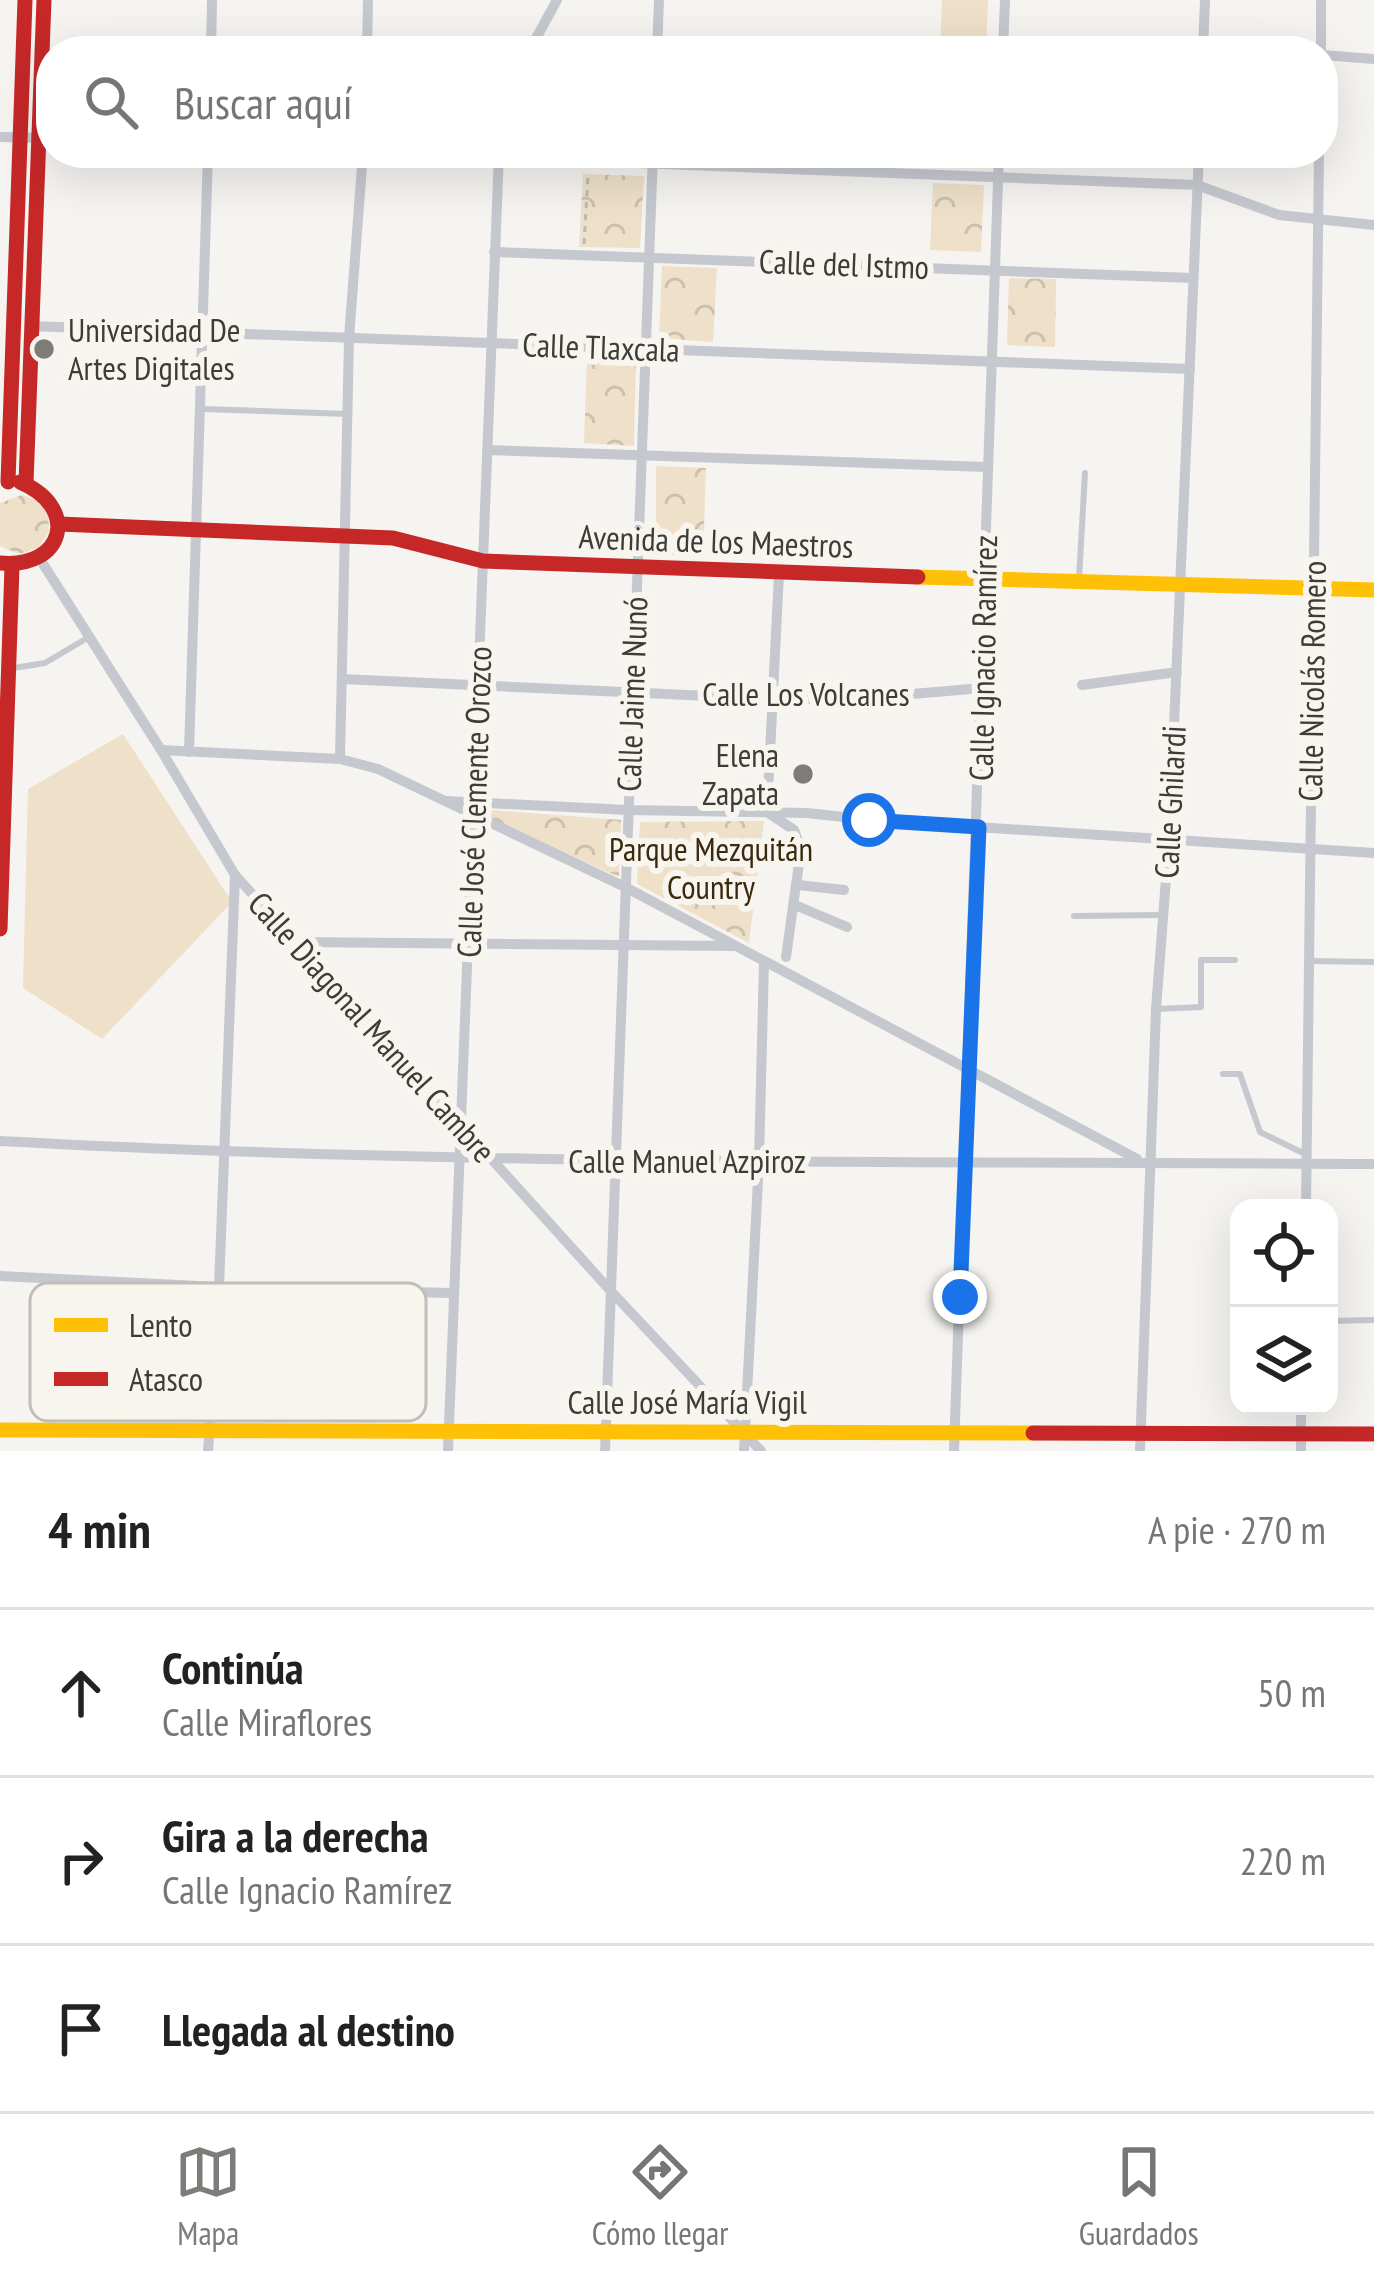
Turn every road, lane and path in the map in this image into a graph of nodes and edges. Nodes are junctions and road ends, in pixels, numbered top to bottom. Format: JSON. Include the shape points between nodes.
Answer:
{"nodes":[{"id":1,"x":25,"y":0,"type":"edge"},
{"id":2,"x":44,"y":0,"type":"edge"},
{"id":3,"x":212,"y":0,"type":"edge"},
{"id":4,"x":368,"y":0,"type":"edge"},
{"id":5,"x":557,"y":0,"type":"edge"},
{"id":6,"x":658,"y":0,"type":"edge"},
{"id":7,"x":1005,"y":0,"type":"edge"},
{"id":8,"x":1205,"y":0,"type":"edge"},
{"id":9,"x":1321,"y":0,"type":"edge"},
{"id":10,"x":44,"y":36,"type":"edge"},
{"id":11,"x":211,"y":36,"type":"edge"},
{"id":12,"x":367,"y":36,"type":"edge"},
{"id":13,"x":537,"y":36,"type":"edge"},
{"id":14,"x":657,"y":36,"type":"edge"},
{"id":15,"x":1004,"y":36,"type":"edge"},
{"id":16,"x":1204,"y":36,"type":"edge"},
{"id":17,"x":1322,"y":36,"type":"edge"},
{"id":18,"x":1338,"y":55,"type":"edge"},
{"id":19,"x":1374,"y":59,"type":"edge"},
{"id":20,"x":0,"y":136,"type":"edge"},
{"id":21,"x":20,"y":137,"type":"junction"},
{"id":22,"x":36,"y":138,"type":"edge"},
{"id":23,"x":43,"y":168,"type":"edge"},
{"id":24,"x":207,"y":168,"type":"edge"},
{"id":25,"x":362,"y":168,"type":"edge"},
{"id":26,"x":498,"y":168,"type":"edge"},
{"id":27,"x":588,"y":168,"type":"edge"},
{"id":28,"x":653,"y":168,"type":"edge"},
{"id":29,"x":816,"y":168,"type":"edge"},
{"id":30,"x":998,"y":168,"type":"edge"},
{"id":31,"x":1198,"y":168,"type":"edge"},
{"id":32,"x":1319,"y":168,"type":"edge"},
{"id":33,"x":998,"y":178,"type":"junction"},
{"id":34,"x":1197,"y":185,"type":"junction"},
{"id":35,"x":1318,"y":220,"type":"junction"},
{"id":36,"x":1374,"y":225,"type":"edge"},
{"id":37,"x":494,"y":252,"type":"junction"},
{"id":38,"x":584,"y":254,"type":"junction"},
{"id":39,"x":648,"y":256,"type":"junction"},
{"id":40,"x":995,"y":271,"type":"junction"},
{"id":41,"x":1193,"y":278,"type":"junction"},
{"id":42,"x":13,"y":326,"type":"junction"},
{"id":43,"x":33,"y":326,"type":"junction"},
{"id":44,"x":202,"y":332,"type":"junction"},
{"id":45,"x":349,"y":338,"type":"junction"},
{"id":46,"x":491,"y":343,"type":"junction"},
{"id":47,"x":644,"y":348,"type":"junction"},
{"id":48,"x":991,"y":362,"type":"junction"},
{"id":49,"x":1190,"y":369,"type":"junction"},
{"id":50,"x":200,"y":409,"type":"junction"},
{"id":51,"x":348,"y":413,"type":"junction"},
{"id":52,"x":487,"y":450,"type":"junction"},
{"id":53,"x":639,"y":454,"type":"junction"},
{"id":54,"x":987,"y":467,"type":"junction"},
{"id":55,"x":1085,"y":473,"type":"dead end"},
{"id":56,"x":26,"y":483,"type":"junction"},
{"id":57,"x":4,"y":484,"type":"edge"},
{"id":58,"x":59,"y":524,"type":"junction"},
{"id":59,"x":196,"y":530,"type":"junction"},
{"id":60,"x":346,"y":536,"type":"junction"},
{"id":61,"x":40,"y":559,"type":"junction"},
{"id":62,"x":483,"y":561,"type":"junction"},
{"id":63,"x":6,"y":564,"type":"edge"},
{"id":64,"x":637,"y":569,"type":"junction"},
{"id":65,"x":779,"y":574,"type":"junction"},
{"id":66,"x":984,"y":580,"type":"junction"},
{"id":67,"x":1079,"y":583,"type":"junction"},
{"id":68,"x":1180,"y":585,"type":"junction"},
{"id":69,"x":1313,"y":588,"type":"junction"},
{"id":70,"x":1374,"y":590,"type":"edge"},
{"id":71,"x":89,"y":637,"type":"junction"},
{"id":72,"x":10,"y":668,"type":"junction"},
{"id":73,"x":1177,"y":672,"type":"junction"},
{"id":74,"x":342,"y":679,"type":"junction"},
{"id":75,"x":480,"y":684,"type":"junction"},
{"id":76,"x":1082,"y":685,"type":"dead end"},
{"id":77,"x":982,"y":688,"type":"junction"},
{"id":78,"x":632,"y":692,"type":"junction"},
{"id":79,"x":774,"y":698,"type":"junction"},
{"id":80,"x":161,"y":750,"type":"junction"},
{"id":81,"x":189,"y":752,"type":"junction"},
{"id":82,"x":340,"y":759,"type":"junction"},
{"id":83,"x":474,"y":809,"type":"junction"},
{"id":84,"x":628,"y":810,"type":"junction"},
{"id":85,"x":767,"y":812,"type":"junction"},
{"id":86,"x":853,"y":818,"type":"dead end"},
{"id":87,"x":869,"y":820,"type":"dead end"},
{"id":88,"x":2,"y":825,"type":"edge"},
{"id":89,"x":979,"y":827,"type":"junction"},
{"id":90,"x":1169,"y":840,"type":"junction"},
{"id":91,"x":1310,"y":849,"type":"junction"},
{"id":92,"x":1374,"y":853,"type":"edge"},
{"id":93,"x":235,"y":875,"type":"junction"},
{"id":94,"x":798,"y":885,"type":"junction"},
{"id":95,"x":625,"y":886,"type":"junction"},
{"id":96,"x":844,"y":890,"type":"dead end"},
{"id":97,"x":795,"y":905,"type":"junction"},
{"id":98,"x":1163,"y":914,"type":"junction"},
{"id":99,"x":1074,"y":916,"type":"dead end"},
{"id":100,"x":0,"y":926,"type":"edge"},
{"id":101,"x":847,"y":928,"type":"dead end"},
{"id":102,"x":292,"y":942,"type":"junction"},
{"id":103,"x":467,"y":945,"type":"junction"},
{"id":104,"x":737,"y":946,"type":"junction"},
{"id":105,"x":621,"y":947,"type":"junction"},
{"id":106,"x":786,"y":957,"type":"dead end"},
{"id":107,"x":1235,"y":960,"type":"dead end"},
{"id":108,"x":1309,"y":961,"type":"junction"},
{"id":109,"x":764,"y":962,"type":"junction"},
{"id":110,"x":1374,"y":962,"type":"edge"},
{"id":111,"x":1156,"y":1009,"type":"junction"},
{"id":112,"x":969,"y":1067,"type":"junction"},
{"id":113,"x":1222,"y":1073,"type":"dead end"},
{"id":114,"x":463,"y":1124,"type":"junction"},
{"id":115,"x":0,"y":1141,"type":"edge"},
{"id":116,"x":225,"y":1153,"type":"junction"},
{"id":117,"x":461,"y":1159,"type":"junction"},
{"id":118,"x":1307,"y":1159,"type":"junction"},
{"id":119,"x":494,"y":1160,"type":"junction"},
{"id":120,"x":613,"y":1160,"type":"junction"},
{"id":121,"x":759,"y":1161,"type":"junction"},
{"id":122,"x":1147,"y":1161,"type":"junction"},
{"id":123,"x":967,"y":1162,"type":"junction"},
{"id":124,"x":1374,"y":1164,"type":"edge"},
{"id":125,"x":1306,"y":1199,"type":"edge"},
{"id":126,"x":0,"y":1276,"type":"edge"},
{"id":127,"x":139,"y":1283,"type":"edge"},
{"id":128,"x":219,"y":1283,"type":"edge"},
{"id":129,"x":608,"y":1288,"type":"junction"},
{"id":130,"x":426,"y":1292,"type":"edge"},
{"id":131,"x":452,"y":1293,"type":"junction"},
{"id":132,"x":1374,"y":1320,"type":"edge"},
{"id":133,"x":1338,"y":1321,"type":"edge"},
{"id":134,"x":210,"y":1421,"type":"edge"},
{"id":135,"x":0,"y":1430,"type":"edge"},
{"id":136,"x":448,"y":1430,"type":"junction"},
{"id":137,"x":209,"y":1432,"type":"junction"},
{"id":138,"x":606,"y":1432,"type":"junction"},
{"id":139,"x":745,"y":1432,"type":"junction"},
{"id":140,"x":954,"y":1432,"type":"junction"},
{"id":141,"x":1141,"y":1433,"type":"junction"},
{"id":142,"x":1374,"y":1434,"type":"edge"},
{"id":143,"x":1300,"y":1442,"type":"edge"},
{"id":144,"x":208,"y":1451,"type":"edge"},
{"id":145,"x":448,"y":1451,"type":"edge"},
{"id":146,"x":605,"y":1451,"type":"edge"},
{"id":147,"x":745,"y":1451,"type":"edge"},
{"id":148,"x":761,"y":1451,"type":"edge"},
{"id":149,"x":954,"y":1451,"type":"edge"},
{"id":150,"x":1141,"y":1451,"type":"edge"}],
"edges":[{"from":1,"to":21,"type":"street"},
{"from":2,"to":10,"type":"street"},
{"from":3,"to":11,"type":"street"},
{"from":4,"to":12,"type":"street"},
{"from":5,"to":13,"type":"street"},
{"from":6,"to":14,"type":"street"},
{"from":7,"to":15,"type":"street"},
{"from":8,"to":16,"type":"street"},
{"from":9,"to":17,"type":"street"},
{"from":18,"to":19,"type":"street"},
{"from":20,"to":21,"type":"street"},
{"from":21,"to":22,"type":"street"},
{"from":21,"to":42,"type":"street"},
{"from":23,"to":43,"type":"street"},
{"from":24,"to":44,"type":"street"},
{"from":25,"to":45,"type":"street"},
{"from":26,"to":37,"type":"street","name":"Calle José Clemente Orozco"},
{"from":27,"to":38,"type":"path"},
{"from":28,"to":39,"type":"street","name":"Calle Jaime Nunó"},
{"from":29,"to":33,"type":"street"},
{"from":30,"to":33,"type":"street","name":"Calle Ignacio Ramírez"},
{"from":31,"to":34,"type":"street","name":"Calle Ghilardi"},
{"from":32,"to":35,"type":"street","name":"Calle Nicolás Romero"},
{"from":33,"to":34,"type":"street"},
{"from":33,"to":40,"type":"street","name":"Calle Ignacio Ramírez"},
{"from":34,"to":35,"type":"street","via":[[1279,215]]},
{"from":34,"to":41,"type":"street","name":"Calle Ghilardi"},
{"from":35,"to":36,"type":"street"},
{"from":35,"to":69,"type":"street","name":"Calle Nicolás Romero"},
{"from":37,"to":38,"type":"street","name":"Calle del Istmo"},
{"from":37,"to":46,"type":"street","name":"Calle José Clemente Orozco"},
{"from":38,"to":39,"type":"street","name":"Calle del Istmo"},
{"from":39,"to":40,"type":"street","name":"Calle del Istmo"},
{"from":39,"to":47,"type":"street","name":"Calle Jaime Nunó"},
{"from":40,"to":41,"type":"street","name":"Calle del Istmo"},
{"from":40,"to":48,"type":"street","name":"Calle Ignacio Ramírez"},
{"from":41,"to":49,"type":"street","name":"Calle Ghilardi"},
{"from":42,"to":43,"type":"street","name":"Calle Tlaxcala"},
{"from":42,"to":57,"type":"street"},
{"from":43,"to":44,"type":"street","name":"Calle Tlaxcala"},
{"from":43,"to":56,"type":"street"},
{"from":44,"to":45,"type":"street","name":"Calle Tlaxcala"},
{"from":44,"to":50,"type":"street"},
{"from":45,"to":46,"type":"street","name":"Calle Tlaxcala"},
{"from":45,"to":51,"type":"street"},
{"from":46,"to":47,"type":"street","name":"Calle Tlaxcala"},
{"from":46,"to":52,"type":"street","name":"Calle José Clemente Orozco"},
{"from":47,"to":48,"type":"street","name":"Calle Tlaxcala"},
{"from":47,"to":53,"type":"street","name":"Calle Jaime Nunó"},
{"from":48,"to":49,"type":"street","name":"Calle Tlaxcala"},
{"from":48,"to":54,"type":"street","name":"Calle Ignacio Ramírez"},
{"from":49,"to":68,"type":"street","name":"Calle Ghilardi"},
{"from":50,"to":51,"type":"lane"},
{"from":50,"to":59,"type":"street"},
{"from":51,"to":60,"type":"street"},
{"from":52,"to":53,"type":"street"},
{"from":52,"to":62,"type":"street","name":"Calle José Clemente Orozco"},
{"from":53,"to":54,"type":"street"},
{"from":53,"to":64,"type":"street","name":"Calle Jaime Nunó"},
{"from":54,"to":66,"type":"street","name":"Calle Ignacio Ramírez"},
{"from":55,"to":67,"type":"lane"},
{"from":56,"to":57,"type":"street"},
{"from":56,"to":58,"type":"street","via":[[50,498]]},
{"from":58,"to":59,"type":"street","name":"Avenida de los Maestros"},
{"from":58,"to":61,"type":"street"},
{"from":59,"to":60,"type":"street","name":"Avenida de los Maestros"},
{"from":59,"to":81,"type":"street"},
{"from":60,"to":62,"type":"street","name":"Avenida de los Maestros","via":[[393,538]]},
{"from":60,"to":74,"type":"street"},
{"from":61,"to":63,"type":"street"},
{"from":61,"to":71,"type":"street","name":"Calle Diagonal Manuel Cambre"},
{"from":62,"to":64,"type":"street","name":"Avenida de los Maestros"},
{"from":62,"to":75,"type":"street","name":"Calle José Clemente Orozco"},
{"from":63,"to":72,"type":"street"},
{"from":64,"to":65,"type":"street","name":"Avenida de los Maestros"},
{"from":64,"to":78,"type":"street","name":"Calle Jaime Nunó"},
{"from":65,"to":66,"type":"street","name":"Avenida de los Maestros"},
{"from":65,"to":79,"type":"street"},
{"from":66,"to":67,"type":"street","name":"Avenida de los Maestros"},
{"from":66,"to":77,"type":"street","name":"Calle Ignacio Ramírez"},
{"from":67,"to":68,"type":"street","name":"Avenida de los Maestros"},
{"from":68,"to":69,"type":"street","name":"Avenida de los Maestros"},
{"from":68,"to":73,"type":"street","name":"Calle Ghilardi"},
{"from":69,"to":70,"type":"street","name":"Avenida de los Maestros"},
{"from":69,"to":91,"type":"street","name":"Calle Nicolás Romero"},
{"from":71,"to":72,"type":"lane","via":[[45,662]]},
{"from":71,"to":80,"type":"street","name":"Calle Diagonal Manuel Cambre"},
{"from":72,"to":88,"type":"street"},
{"from":73,"to":76,"type":"street"},
{"from":73,"to":90,"type":"street","name":"Calle Ghilardi"},
{"from":74,"to":75,"type":"street","name":"Calle Los Volcanes"},
{"from":74,"to":82,"type":"street"},
{"from":75,"to":78,"type":"street","name":"Calle Los Volcanes"},
{"from":75,"to":83,"type":"street","name":"Calle José Clemente Orozco"},
{"from":77,"to":79,"type":"street","name":"Calle Los Volcanes"},
{"from":77,"to":89,"type":"street","name":"Calle Ignacio Ramírez"},
{"from":78,"to":79,"type":"street","name":"Calle Los Volcanes"},
{"from":78,"to":84,"type":"street","name":"Calle Jaime Nunó"},
{"from":79,"to":85,"type":"street"},
{"from":80,"to":81,"type":"street"},
{"from":80,"to":93,"type":"street","name":"Calle Diagonal Manuel Cambre"},
{"from":81,"to":82,"type":"street"},
{"from":82,"to":83,"type":"street"},
{"from":83,"to":84,"type":"street"},
{"from":83,"to":95,"type":"street"},
{"from":83,"to":103,"type":"street","name":"Calle José Clemente Orozco"},
{"from":84,"to":85,"type":"street"},
{"from":84,"to":95,"type":"street","name":"Calle Jaime Nunó"},
{"from":85,"to":86,"type":"street"},
{"from":85,"to":94,"type":"street","via":[[800,838]]},
{"from":87,"to":89,"type":"street"},
{"from":88,"to":100,"type":"street"},
{"from":89,"to":90,"type":"street"},
{"from":89,"to":112,"type":"street","name":"Calle Ignacio Ramírez"},
{"from":90,"to":91,"type":"street"},
{"from":90,"to":98,"type":"street","name":"Calle Ghilardi"},
{"from":91,"to":92,"type":"street"},
{"from":91,"to":108,"type":"street","name":"Calle Nicolás Romero"},
{"from":93,"to":102,"type":"street","name":"Calle Diagonal Manuel Cambre"},
{"from":93,"to":116,"type":"street"},
{"from":94,"to":96,"type":"street"},
{"from":94,"to":97,"type":"street"},
{"from":95,"to":104,"type":"street"},
{"from":95,"to":105,"type":"street","name":"Calle Jaime Nunó"},
{"from":97,"to":101,"type":"street"},
{"from":97,"to":106,"type":"street"},
{"from":98,"to":99,"type":"lane"},
{"from":98,"to":111,"type":"street","name":"Calle Ghilardi"},
{"from":102,"to":103,"type":"street"},
{"from":102,"to":114,"type":"street","name":"Calle Diagonal Manuel Cambre"},
{"from":103,"to":105,"type":"street"},
{"from":103,"to":114,"type":"street","name":"Calle José Clemente Orozco"},
{"from":104,"to":105,"type":"street"},
{"from":104,"to":109,"type":"street"},
{"from":105,"to":120,"type":"street","name":"Calle Jaime Nunó"},
{"from":107,"to":111,"type":"lane","via":[[1201,960],[1201,1007]]},
{"from":108,"to":110,"type":"lane"},
{"from":108,"to":118,"type":"street","name":"Calle Nicolás Romero"},
{"from":109,"to":112,"type":"street"},
{"from":109,"to":121,"type":"street"},
{"from":111,"to":122,"type":"street","name":"Calle Ghilardi"},
{"from":112,"to":122,"type":"street"},
{"from":112,"to":123,"type":"street","name":"Calle Ignacio Ramírez"},
{"from":113,"to":118,"type":"lane","via":[[1240,1075],[1260,1132]]},
{"from":114,"to":117,"type":"street","name":"Calle José Clemente Orozco"},
{"from":114,"to":119,"type":"street","name":"Calle Diagonal Manuel Cambre"},
{"from":115,"to":116,"type":"street","name":"Calle Manuel Azpiroz"},
{"from":116,"to":117,"type":"street","name":"Calle Manuel Azpiroz"},
{"from":116,"to":128,"type":"street"},
{"from":117,"to":119,"type":"street","name":"Calle Manuel Azpiroz"},
{"from":117,"to":131,"type":"street","name":"Calle José Clemente Orozco"},
{"from":118,"to":122,"type":"street","name":"Calle Manuel Azpiroz"},
{"from":118,"to":124,"type":"street","name":"Calle Manuel Azpiroz"},
{"from":118,"to":125,"type":"street","name":"Calle Nicolás Romero"},
{"from":119,"to":120,"type":"street","name":"Calle Manuel Azpiroz"},
{"from":119,"to":129,"type":"street","name":"Calle Diagonal Manuel Cambre"},
{"from":120,"to":121,"type":"street","name":"Calle Manuel Azpiroz"},
{"from":120,"to":129,"type":"street","name":"Calle Jaime Nunó"},
{"from":121,"to":123,"type":"street","name":"Calle Manuel Azpiroz"},
{"from":121,"to":139,"type":"street"},
{"from":122,"to":123,"type":"street","name":"Calle Manuel Azpiroz"},
{"from":122,"to":141,"type":"street","name":"Calle Ghilardi"},
{"from":123,"to":140,"type":"street","name":"Calle Ignacio Ramírez"},
{"from":126,"to":127,"type":"street"},
{"from":129,"to":138,"type":"street","name":"Calle Jaime Nunó"},
{"from":129,"to":139,"type":"street","name":"Calle Diagonal Manuel Cambre"},
{"from":130,"to":131,"type":"street"},
{"from":131,"to":136,"type":"street","name":"Calle José Clemente Orozco"},
{"from":132,"to":133,"type":"lane"},
{"from":134,"to":137,"type":"street"},
{"from":135,"to":137,"type":"street","name":"Calle José María Vigil"},
{"from":136,"to":137,"type":"street","name":"Calle José María Vigil"},
{"from":136,"to":138,"type":"street","name":"Calle José María Vigil"},
{"from":136,"to":145,"type":"street","name":"Calle José Clemente Orozco"},
{"from":137,"to":144,"type":"street"},
{"from":138,"to":139,"type":"street","name":"Calle José María Vigil"},
{"from":138,"to":146,"type":"street","name":"Calle Jaime Nunó"},
{"from":139,"to":140,"type":"street","name":"Calle José María Vigil"},
{"from":139,"to":147,"type":"street"},
{"from":139,"to":148,"type":"street","name":"Calle Diagonal Manuel Cambre"},
{"from":140,"to":141,"type":"street","name":"Calle José María Vigil"},
{"from":140,"to":149,"type":"street","name":"Calle Ignacio Ramírez"},
{"from":141,"to":143,"type":"street","name":"Calle José María Vigil"},
{"from":141,"to":150,"type":"street","name":"Calle Ghilardi"},
{"from":142,"to":143,"type":"street","name":"Calle José María Vigil"}]}
